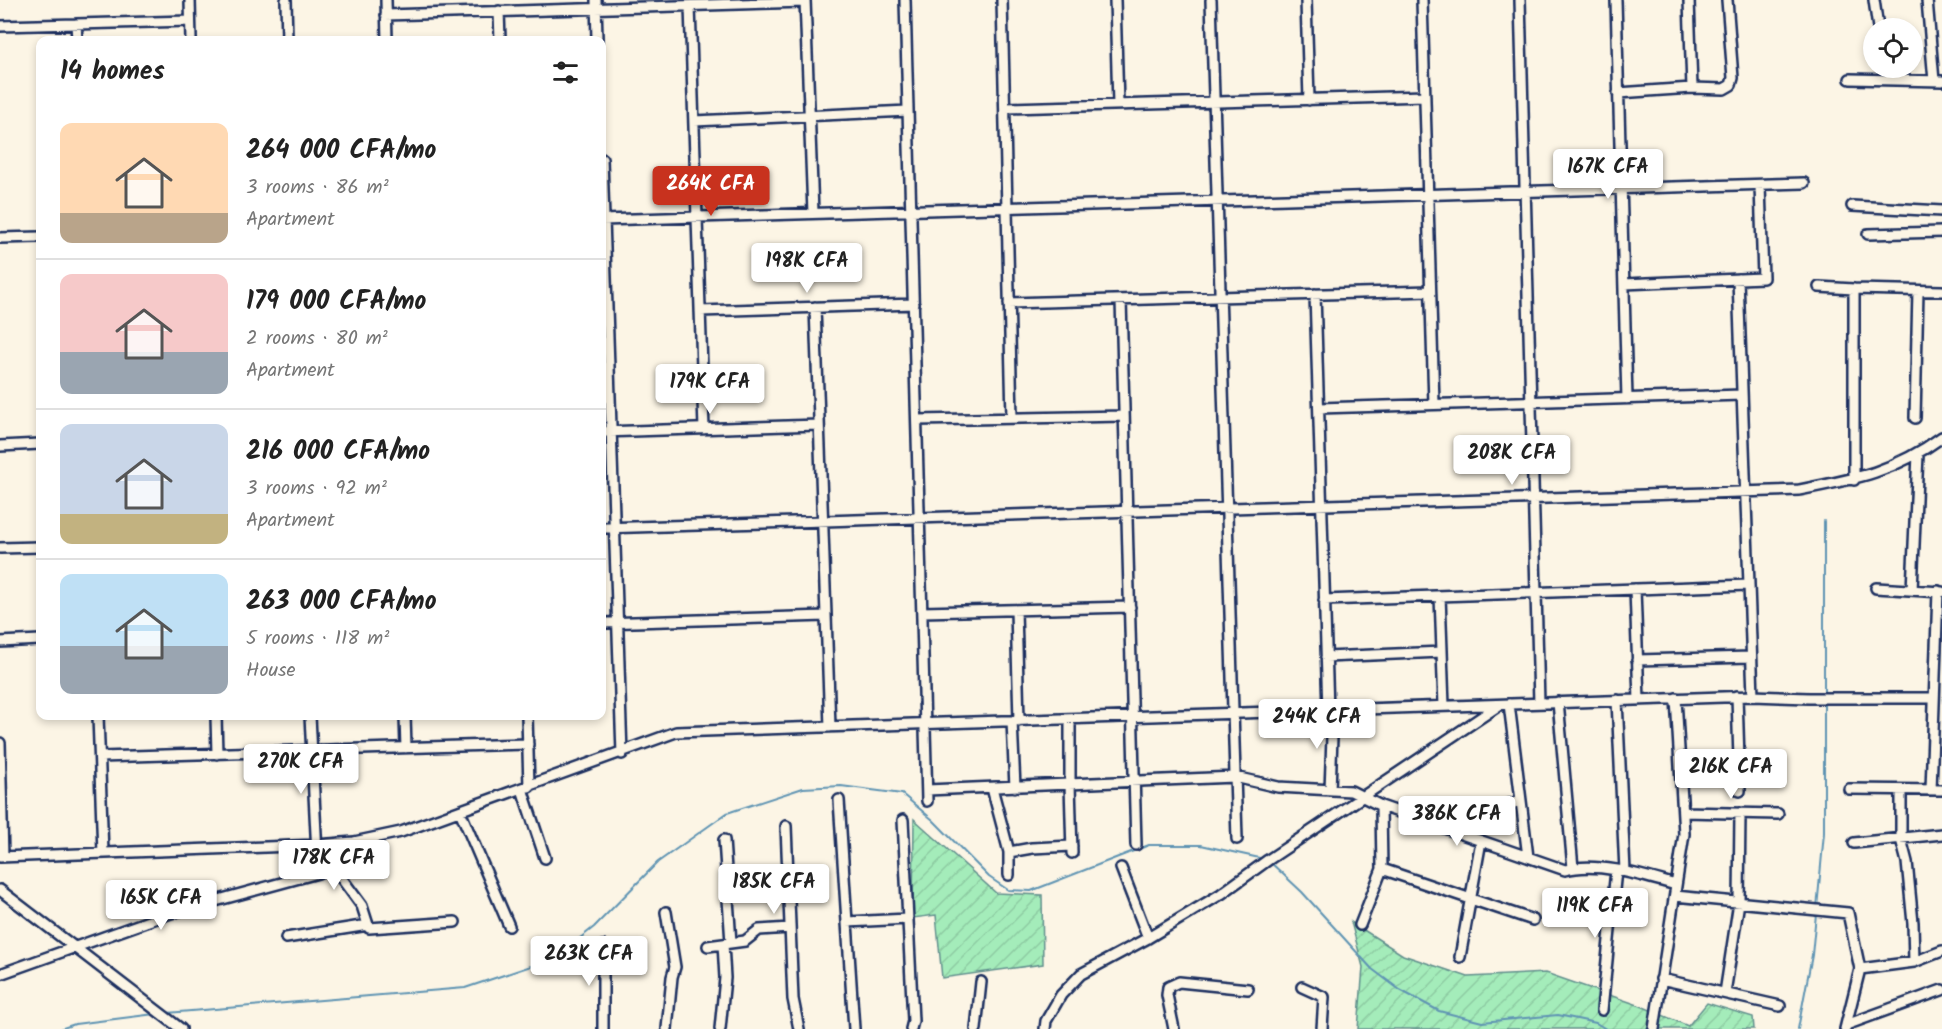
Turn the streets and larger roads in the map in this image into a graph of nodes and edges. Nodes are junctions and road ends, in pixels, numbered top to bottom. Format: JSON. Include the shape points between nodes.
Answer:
{"nodes":[{"id":1,"x":190,"y":0,"type":"edge"},
{"id":2,"x":286,"y":0,"type":"edge"},
{"id":3,"x":386,"y":0,"type":"edge"},
{"id":4,"x":905,"y":0,"type":"edge"},
{"id":5,"x":1002,"y":0,"type":"edge"},
{"id":6,"x":1115,"y":0,"type":"edge"},
{"id":7,"x":1211,"y":0,"type":"edge"},
{"id":8,"x":1306,"y":0,"type":"edge"},
{"id":9,"x":1422,"y":0,"type":"edge"},
{"id":10,"x":1520,"y":0,"type":"edge"},
{"id":11,"x":1616,"y":0,"type":"edge"},
{"id":12,"x":1689,"y":0,"type":"edge"},
{"id":13,"x":1727,"y":0,"type":"edge"},
{"id":14,"x":1874,"y":0,"type":"edge"},
{"id":15,"x":1928,"y":0,"type":"edge"},
{"id":16,"x":805,"y":1,"type":"edge"},
{"id":17,"x":596,"y":4,"type":"edge"},
{"id":18,"x":690,"y":6,"type":"junction"},
{"id":19,"x":500,"y":11,"type":"junction"},
{"id":20,"x":386,"y":15,"type":"junction"},
{"id":21,"x":1877,"y":18,"type":"edge"},
{"id":22,"x":190,"y":21,"type":"junction"},
{"id":23,"x":76,"y":24,"type":"junction"},
{"id":24,"x":0,"y":26,"type":"edge"},
{"id":25,"x":77,"y":36,"type":"edge"},
{"id":26,"x":191,"y":36,"type":"edge"},
{"id":27,"x":287,"y":36,"type":"edge"},
{"id":28,"x":387,"y":36,"type":"edge"},
{"id":29,"x":500,"y":36,"type":"edge"},
{"id":30,"x":597,"y":36,"type":"edge"},
{"id":31,"x":1850,"y":79,"type":"dead end"},
{"id":32,"x":1898,"y":80,"type":"joint"},
{"id":33,"x":1938,"y":81,"type":"edge"},
{"id":34,"x":1692,"y":88,"type":"junction"},
{"id":35,"x":1618,"y":93,"type":"junction"},
{"id":36,"x":1425,"y":96,"type":"junction"},
{"id":37,"x":1309,"y":100,"type":"junction"},
{"id":38,"x":1214,"y":102,"type":"junction"},
{"id":39,"x":1118,"y":105,"type":"junction"},
{"id":40,"x":1005,"y":108,"type":"junction"},
{"id":41,"x":908,"y":111,"type":"junction"},
{"id":42,"x":809,"y":116,"type":"junction"},
{"id":43,"x":694,"y":121,"type":"junction"},
{"id":44,"x":1804,"y":183,"type":"dead end"},
{"id":45,"x":1760,"y":184,"type":"junction"},
{"id":46,"x":1621,"y":189,"type":"junction"},
{"id":47,"x":1525,"y":192,"type":"junction"},
{"id":48,"x":1428,"y":195,"type":"junction"},
{"id":49,"x":1217,"y":201,"type":"junction"},
{"id":50,"x":1852,"y":206,"type":"dead end"},
{"id":51,"x":1007,"y":207,"type":"junction"},
{"id":52,"x":911,"y":210,"type":"junction"},
{"id":53,"x":1942,"y":211,"type":"edge"},
{"id":54,"x":813,"y":213,"type":"junction"},
{"id":55,"x":697,"y":217,"type":"junction"},
{"id":56,"x":606,"y":220,"type":"edge"},
{"id":57,"x":1942,"y":232,"type":"edge"},
{"id":58,"x":1868,"y":234,"type":"dead end"},
{"id":59,"x":36,"y":237,"type":"edge"},
{"id":60,"x":0,"y":238,"type":"edge"},
{"id":61,"x":1738,"y":279,"type":"junction"},
{"id":62,"x":1624,"y":284,"type":"junction"},
{"id":63,"x":1819,"y":287,"type":"dead end"},
{"id":64,"x":1854,"y":289,"type":"junction"},
{"id":65,"x":1430,"y":291,"type":"junction"},
{"id":66,"x":1918,"y":291,"type":"junction"},
{"id":67,"x":1942,"y":291,"type":"edge"},
{"id":68,"x":1315,"y":294,"type":"junction"},
{"id":69,"x":1220,"y":297,"type":"junction"},
{"id":70,"x":1121,"y":300,"type":"junction"},
{"id":71,"x":1010,"y":303,"type":"junction"},
{"id":72,"x":914,"y":304,"type":"junction"},
{"id":73,"x":815,"y":307,"type":"junction"},
{"id":74,"x":700,"y":310,"type":"junction"},
{"id":75,"x":1742,"y":395,"type":"junction"},
{"id":76,"x":1627,"y":399,"type":"junction"},
{"id":77,"x":1531,"y":402,"type":"junction"},
{"id":78,"x":1434,"y":404,"type":"junction"},
{"id":79,"x":1319,"y":408,"type":"junction"},
{"id":80,"x":1124,"y":416,"type":"junction"},
{"id":81,"x":1012,"y":418,"type":"junction"},
{"id":82,"x":1916,"y":418,"type":"dead end"},
{"id":83,"x":917,"y":420,"type":"junction"},
{"id":84,"x":819,"y":426,"type":"junction"},
{"id":85,"x":704,"y":429,"type":"junction"},
{"id":86,"x":606,"y":432,"type":"edge"},
{"id":87,"x":1942,"y":437,"type":"edge"},
{"id":88,"x":36,"y":444,"type":"edge"},
{"id":89,"x":0,"y":446,"type":"edge"},
{"id":90,"x":1918,"y":454,"type":"junction"},
{"id":91,"x":1854,"y":480,"type":"junction"},
{"id":92,"x":1746,"y":492,"type":"junction"},
{"id":93,"x":1534,"y":498,"type":"junction"},
{"id":94,"x":1322,"y":505,"type":"junction"},
{"id":95,"x":1227,"y":508,"type":"junction"},
{"id":96,"x":1127,"y":512,"type":"junction"},
{"id":97,"x":920,"y":518,"type":"junction"},
{"id":98,"x":823,"y":521,"type":"junction"},
{"id":99,"x":606,"y":528,"type":"edge"},
{"id":100,"x":614,"y":528,"type":"junction"},
{"id":101,"x":36,"y":547,"type":"edge"},
{"id":102,"x":0,"y":548,"type":"edge"},
{"id":103,"x":1749,"y":585,"type":"junction"},
{"id":104,"x":1876,"y":588,"type":"dead end"},
{"id":105,"x":1635,"y":589,"type":"junction"},
{"id":106,"x":1912,"y":590,"type":"junction"},
{"id":107,"x":1940,"y":592,"type":"edge"},
{"id":108,"x":1536,"y":593,"type":"junction"},
{"id":109,"x":1440,"y":596,"type":"junction"},
{"id":110,"x":1324,"y":600,"type":"junction"},
{"id":111,"x":1130,"y":606,"type":"junction"},
{"id":112,"x":1016,"y":610,"type":"junction"},
{"id":113,"x":922,"y":612,"type":"junction"},
{"id":114,"x":826,"y":616,"type":"junction"},
{"id":115,"x":617,"y":622,"type":"junction"},
{"id":116,"x":606,"y":623,"type":"edge"},
{"id":117,"x":36,"y":640,"type":"edge"},
{"id":118,"x":0,"y":642,"type":"edge"},
{"id":119,"x":1442,"y":652,"type":"junction"},
{"id":120,"x":1326,"y":657,"type":"junction"},
{"id":121,"x":1751,"y":657,"type":"junction"},
{"id":122,"x":1637,"y":660,"type":"junction"},
{"id":123,"x":1737,"y":696,"type":"junction"},
{"id":124,"x":1753,"y":696,"type":"junction"},
{"id":125,"x":1676,"y":698,"type":"junction"},
{"id":126,"x":1934,"y":698,"type":"junction"},
{"id":127,"x":1617,"y":700,"type":"junction"},
{"id":128,"x":1639,"y":700,"type":"junction"},
{"id":129,"x":1558,"y":702,"type":"junction"},
{"id":130,"x":1539,"y":703,"type":"junction"},
{"id":131,"x":1504,"y":704,"type":"junction"},
{"id":132,"x":1444,"y":706,"type":"junction"},
{"id":133,"x":1330,"y":710,"type":"junction"},
{"id":134,"x":1233,"y":713,"type":"junction"},
{"id":135,"x":1133,"y":717,"type":"junction"},
{"id":136,"x":1070,"y":719,"type":"junction"},
{"id":137,"x":98,"y":720,"type":"edge"},
{"id":138,"x":216,"y":720,"type":"edge"},
{"id":139,"x":310,"y":720,"type":"edge"},
{"id":140,"x":405,"y":720,"type":"edge"},
{"id":141,"x":527,"y":720,"type":"edge"},
{"id":142,"x":1016,"y":721,"type":"junction"},
{"id":143,"x":925,"y":724,"type":"junction"},
{"id":144,"x":830,"y":727,"type":"junction"},
{"id":145,"x":0,"y":743,"type":"edge"},
{"id":146,"x":528,"y":744,"type":"junction"},
{"id":147,"x":406,"y":748,"type":"junction"},
{"id":148,"x":312,"y":751,"type":"junction"},
{"id":149,"x":217,"y":754,"type":"junction"},
{"id":150,"x":622,"y":754,"type":"junction"},
{"id":151,"x":100,"y":757,"type":"junction"},
{"id":152,"x":1235,"y":777,"type":"junction"},
{"id":153,"x":1135,"y":782,"type":"junction"},
{"id":154,"x":1070,"y":784,"type":"junction"},
{"id":155,"x":1015,"y":787,"type":"junction"},
{"id":156,"x":525,"y":788,"type":"junction"},
{"id":157,"x":992,"y":788,"type":"junction"},
{"id":158,"x":1849,"y":789,"type":"dead end"},
{"id":159,"x":927,"y":790,"type":"junction"},
{"id":160,"x":1330,"y":790,"type":"junction"},
{"id":161,"x":1901,"y":790,"type":"junction"},
{"id":162,"x":1931,"y":790,"type":"junction"},
{"id":163,"x":1942,"y":790,"type":"edge"},
{"id":164,"x":1740,"y":791,"type":"dead end"},
{"id":165,"x":1362,"y":796,"type":"junction"},
{"id":166,"x":838,"y":800,"type":"dead end"},
{"id":167,"x":927,"y":801,"type":"dead end"},
{"id":168,"x":1521,"y":801,"type":"junction"},
{"id":169,"x":1381,"y":806,"type":"junction"},
{"id":170,"x":460,"y":811,"type":"junction"},
{"id":171,"x":1683,"y":812,"type":"junction"},
{"id":172,"x":1740,"y":813,"type":"junction"},
{"id":173,"x":1778,"y":814,"type":"dead end"},
{"id":174,"x":903,"y":820,"type":"dead end"},
{"id":175,"x":1437,"y":825,"type":"junction"},
{"id":176,"x":786,"y":826,"type":"dead end"},
{"id":177,"x":1942,"y":834,"type":"edge"},
{"id":178,"x":1901,"y":838,"type":"junction"},
{"id":179,"x":1237,"y":839,"type":"dead end"},
{"id":180,"x":723,"y":840,"type":"dead end"},
{"id":181,"x":1481,"y":841,"type":"junction"},
{"id":182,"x":1854,"y":843,"type":"dead end"},
{"id":183,"x":317,"y":845,"type":"junction"},
{"id":184,"x":1136,"y":845,"type":"dead end"},
{"id":185,"x":1009,"y":852,"type":"junction"},
{"id":186,"x":103,"y":853,"type":"junction"},
{"id":187,"x":2,"y":857,"type":"edge"},
{"id":188,"x":1528,"y":857,"type":"junction"},
{"id":189,"x":545,"y":858,"type":"dead end"},
{"id":190,"x":1121,"y":868,"type":"dead end"},
{"id":191,"x":1573,"y":868,"type":"junction"},
{"id":192,"x":1382,"y":869,"type":"junction"},
{"id":193,"x":1620,"y":870,"type":"junction"},
{"id":194,"x":1009,"y":875,"type":"dead end"},
{"id":195,"x":1676,"y":885,"type":"junction"},
{"id":196,"x":0,"y":890,"type":"edge"},
{"id":197,"x":1674,"y":896,"type":"junction"},
{"id":198,"x":1470,"y":899,"type":"junction"},
{"id":199,"x":1739,"y":902,"type":"junction"},
{"id":200,"x":666,"y":912,"type":"dead end"},
{"id":201,"x":908,"y":919,"type":"junction"},
{"id":202,"x":1533,"y":920,"type":"dead end"},
{"id":203,"x":455,"y":922,"type":"dead end"},
{"id":204,"x":847,"y":922,"type":"junction"},
{"id":205,"x":368,"y":925,"type":"junction"},
{"id":206,"x":1360,"y":925,"type":"dead end"},
{"id":207,"x":508,"y":926,"type":"dead end"},
{"id":208,"x":790,"y":928,"type":"junction"},
{"id":209,"x":286,"y":939,"type":"dead end"},
{"id":210,"x":1148,"y":939,"type":"junction"},
{"id":211,"x":727,"y":944,"type":"junction"},
{"id":212,"x":603,"y":946,"type":"dead end"},
{"id":213,"x":708,"y":946,"type":"dead end"},
{"id":214,"x":75,"y":947,"type":"junction"},
{"id":215,"x":1942,"y":951,"type":"edge"},
{"id":216,"x":1460,"y":957,"type":"dead end"},
{"id":217,"x":1914,"y":962,"type":"junction"},
{"id":218,"x":1860,"y":969,"type":"junction"},
{"id":219,"x":0,"y":974,"type":"edge"},
{"id":220,"x":1661,"y":979,"type":"junction"},
{"id":221,"x":981,"y":982,"type":"dead end"},
{"id":222,"x":1302,"y":987,"type":"dead end"},
{"id":223,"x":1248,"y":988,"type":"dead end"},
{"id":224,"x":1725,"y":993,"type":"junction"},
{"id":225,"x":1941,"y":994,"type":"edge"},
{"id":226,"x":1780,"y":1006,"type":"dead end"},
{"id":227,"x":1602,"y":1010,"type":"dead end"},
{"id":228,"x":1845,"y":1027,"type":"edge"},
{"id":229,"x":181,"y":1029,"type":"edge"},
{"id":230,"x":603,"y":1029,"type":"edge"},
{"id":231,"x":667,"y":1029,"type":"edge"},
{"id":232,"x":720,"y":1029,"type":"edge"},
{"id":233,"x":799,"y":1029,"type":"edge"},
{"id":234,"x":854,"y":1029,"type":"edge"},
{"id":235,"x":910,"y":1029,"type":"edge"},
{"id":236,"x":976,"y":1029,"type":"edge"},
{"id":237,"x":1045,"y":1029,"type":"edge"},
{"id":238,"x":1174,"y":1029,"type":"edge"},
{"id":239,"x":1322,"y":1029,"type":"edge"},
{"id":240,"x":1654,"y":1029,"type":"edge"}],
"edges":[{"from":1,"to":22,"type":"street"},
{"from":2,"to":27,"type":"street"},
{"from":3,"to":20,"type":"street"},
{"from":4,"to":41,"type":"street"},
{"from":5,"to":40,"type":"street"},
{"from":6,"to":39,"type":"street"},
{"from":7,"to":38,"type":"street"},
{"from":8,"to":37,"type":"street"},
{"from":9,"to":36,"type":"street"},
{"from":10,"to":47,"type":"street"},
{"from":11,"to":35,"type":"street"},
{"from":12,"to":34,"type":"street"},
{"from":13,"to":34,"type":"street","via":[[1731,85],[1724,89]]},
{"from":14,"to":21,"type":"street"},
{"from":15,"to":33,"type":"street"},
{"from":16,"to":18,"type":"street"},
{"from":16,"to":42,"type":"street"},
{"from":17,"to":18,"type":"street"},
{"from":17,"to":19,"type":"street"},
{"from":17,"to":30,"type":"street"},
{"from":18,"to":43,"type":"street"},
{"from":19,"to":20,"type":"street"},
{"from":19,"to":29,"type":"street"},
{"from":20,"to":28,"type":"street"},
{"from":22,"to":23,"type":"street"},
{"from":22,"to":26,"type":"street"},
{"from":23,"to":24,"type":"street"},
{"from":23,"to":25,"type":"street"},
{"from":31,"to":32,"type":"street"},
{"from":32,"to":33,"type":"street"},
{"from":34,"to":35,"type":"street"},
{"from":35,"to":46,"type":"street"},
{"from":36,"to":37,"type":"street"},
{"from":36,"to":48,"type":"street"},
{"from":37,"to":38,"type":"street"},
{"from":38,"to":39,"type":"street"},
{"from":38,"to":49,"type":"street"},
{"from":39,"to":40,"type":"street"},
{"from":40,"to":51,"type":"street"},
{"from":41,"to":42,"type":"street"},
{"from":41,"to":52,"type":"street"},
{"from":42,"to":43,"type":"street"},
{"from":42,"to":54,"type":"street"},
{"from":43,"to":55,"type":"street"},
{"from":44,"to":45,"type":"street"},
{"from":45,"to":46,"type":"street"},
{"from":45,"to":61,"type":"street","via":[[1763,278]]},
{"from":46,"to":47,"type":"street"},
{"from":46,"to":62,"type":"street"},
{"from":47,"to":48,"type":"street"},
{"from":47,"to":77,"type":"street"},
{"from":48,"to":49,"type":"street"},
{"from":48,"to":65,"type":"street"},
{"from":49,"to":51,"type":"street"},
{"from":49,"to":69,"type":"street"},
{"from":50,"to":53,"type":"street"},
{"from":51,"to":52,"type":"street"},
{"from":51,"to":71,"type":"street"},
{"from":52,"to":54,"type":"street"},
{"from":52,"to":72,"type":"street"},
{"from":54,"to":55,"type":"street"},
{"from":55,"to":56,"type":"street"},
{"from":55,"to":74,"type":"street"},
{"from":57,"to":58,"type":"street"},
{"from":59,"to":60,"type":"street"},
{"from":61,"to":62,"type":"street"},
{"from":61,"to":75,"type":"street"},
{"from":62,"to":76,"type":"street"},
{"from":63,"to":64,"type":"street"},
{"from":64,"to":66,"type":"street"},
{"from":64,"to":91,"type":"street"},
{"from":65,"to":68,"type":"street"},
{"from":65,"to":78,"type":"street"},
{"from":66,"to":67,"type":"street"},
{"from":66,"to":82,"type":"street"},
{"from":68,"to":69,"type":"street"},
{"from":68,"to":79,"type":"street"},
{"from":69,"to":70,"type":"street"},
{"from":69,"to":95,"type":"street"},
{"from":70,"to":71,"type":"street"},
{"from":70,"to":80,"type":"street"},
{"from":71,"to":81,"type":"street"},
{"from":72,"to":73,"type":"street"},
{"from":72,"to":83,"type":"street"},
{"from":73,"to":74,"type":"street"},
{"from":73,"to":84,"type":"street"},
{"from":74,"to":85,"type":"street"},
{"from":75,"to":76,"type":"street"},
{"from":75,"to":92,"type":"street"},
{"from":76,"to":77,"type":"street"},
{"from":77,"to":78,"type":"street"},
{"from":77,"to":93,"type":"street"},
{"from":78,"to":79,"type":"street"},
{"from":79,"to":94,"type":"street"},
{"from":80,"to":81,"type":"street"},
{"from":80,"to":96,"type":"street"},
{"from":81,"to":83,"type":"street"},
{"from":83,"to":97,"type":"street"},
{"from":84,"to":85,"type":"street"},
{"from":84,"to":98,"type":"street"},
{"from":85,"to":86,"type":"street"},
{"from":86,"to":100,"type":"street"},
{"from":87,"to":90,"type":"street"},
{"from":88,"to":89,"type":"street"},
{"from":90,"to":91,"type":"street"},
{"from":90,"to":106,"type":"street"},
{"from":91,"to":92,"type":"street","via":[[1799,490]]},
{"from":92,"to":93,"type":"street"},
{"from":92,"to":103,"type":"street"},
{"from":93,"to":94,"type":"street"},
{"from":93,"to":108,"type":"street"},
{"from":94,"to":95,"type":"street"},
{"from":94,"to":110,"type":"street"},
{"from":95,"to":96,"type":"street"},
{"from":95,"to":134,"type":"street"},
{"from":96,"to":97,"type":"street"},
{"from":96,"to":111,"type":"street"},
{"from":97,"to":98,"type":"street"},
{"from":97,"to":113,"type":"street"},
{"from":98,"to":100,"type":"street"},
{"from":98,"to":114,"type":"street"},
{"from":99,"to":100,"type":"street"},
{"from":100,"to":115,"type":"street"},
{"from":101,"to":102,"type":"street"},
{"from":103,"to":105,"type":"street"},
{"from":103,"to":121,"type":"street"},
{"from":104,"to":106,"type":"street"},
{"from":105,"to":108,"type":"street"},
{"from":105,"to":122,"type":"street"},
{"from":106,"to":107,"type":"street"},
{"from":107,"to":126,"type":"street"},
{"from":108,"to":109,"type":"street"},
{"from":108,"to":130,"type":"street"},
{"from":109,"to":110,"type":"street"},
{"from":109,"to":119,"type":"street"},
{"from":110,"to":120,"type":"street"},
{"from":111,"to":112,"type":"street"},
{"from":111,"to":135,"type":"street"},
{"from":112,"to":113,"type":"street"},
{"from":112,"to":142,"type":"street"},
{"from":113,"to":143,"type":"street"},
{"from":114,"to":115,"type":"street"},
{"from":114,"to":144,"type":"street"},
{"from":115,"to":116,"type":"street"},
{"from":115,"to":150,"type":"street"},
{"from":117,"to":118,"type":"street"},
{"from":119,"to":120,"type":"street"},
{"from":119,"to":132,"type":"street"},
{"from":120,"to":133,"type":"street"},
{"from":121,"to":122,"type":"street"},
{"from":121,"to":124,"type":"street"},
{"from":122,"to":128,"type":"street"},
{"from":123,"to":124,"type":"street"},
{"from":123,"to":125,"type":"street"},
{"from":123,"to":164,"type":"street"},
{"from":124,"to":126,"type":"street"},
{"from":125,"to":128,"type":"street"},
{"from":125,"to":171,"type":"street"},
{"from":126,"to":162,"type":"street"},
{"from":127,"to":128,"type":"street"},
{"from":127,"to":129,"type":"street"},
{"from":127,"to":193,"type":"street"},
{"from":129,"to":130,"type":"street"},
{"from":129,"to":191,"type":"street"},
{"from":130,"to":131,"type":"street"},
{"from":131,"to":132,"type":"street"},
{"from":131,"to":165,"type":"street"},
{"from":131,"to":168,"type":"street"},
{"from":132,"to":133,"type":"street"},
{"from":133,"to":134,"type":"street"},
{"from":133,"to":160,"type":"street"},
{"from":134,"to":135,"type":"street"},
{"from":134,"to":152,"type":"street"},
{"from":135,"to":136,"type":"street"},
{"from":135,"to":153,"type":"street"},
{"from":136,"to":142,"type":"street"},
{"from":136,"to":154,"type":"street"},
{"from":137,"to":151,"type":"street"},
{"from":138,"to":149,"type":"street"},
{"from":139,"to":148,"type":"street"},
{"from":140,"to":147,"type":"street"},
{"from":141,"to":146,"type":"street"},
{"from":142,"to":143,"type":"street"},
{"from":142,"to":155,"type":"street"},
{"from":143,"to":144,"type":"street"},
{"from":143,"to":159,"type":"street"},
{"from":144,"to":150,"type":"street","via":[[676,732]]},
{"from":145,"to":187,"type":"street"},
{"from":146,"to":147,"type":"street"},
{"from":146,"to":156,"type":"street"},
{"from":147,"to":148,"type":"street"},
{"from":148,"to":149,"type":"street"},
{"from":148,"to":183,"type":"street"},
{"from":149,"to":151,"type":"street"},
{"from":150,"to":156,"type":"street"},
{"from":151,"to":186,"type":"street"},
{"from":152,"to":153,"type":"street"},
{"from":152,"to":160,"type":"street","via":[[1278,787]]},
{"from":152,"to":179,"type":"street"},
{"from":153,"to":154,"type":"street"},
{"from":153,"to":184,"type":"street"},
{"from":154,"to":155,"type":"street"},
{"from":154,"to":185,"type":"street","via":[[1072,849]]},
{"from":155,"to":157,"type":"street"},
{"from":156,"to":170,"type":"street"},
{"from":156,"to":189,"type":"street"},
{"from":157,"to":159,"type":"street"},
{"from":157,"to":185,"type":"street"},
{"from":158,"to":161,"type":"street"},
{"from":159,"to":167,"type":"street"},
{"from":160,"to":165,"type":"street","via":[[1352,791]]},
{"from":161,"to":162,"type":"street"},
{"from":161,"to":178,"type":"street"},
{"from":162,"to":163,"type":"street"},
{"from":165,"to":169,"type":"street"},
{"from":165,"to":210,"type":"street","via":[[1221,894]]},
{"from":166,"to":204,"type":"street"},
{"from":168,"to":175,"type":"street"},
{"from":168,"to":188,"type":"street"},
{"from":169,"to":175,"type":"street"},
{"from":169,"to":192,"type":"street"},
{"from":170,"to":183,"type":"street","via":[[401,832]]},
{"from":170,"to":207,"type":"street"},
{"from":171,"to":172,"type":"street"},
{"from":171,"to":195,"type":"street","via":[[1684,834]]},
{"from":172,"to":173,"type":"street"},
{"from":172,"to":199,"type":"street"},
{"from":174,"to":201,"type":"street"},
{"from":175,"to":181,"type":"street"},
{"from":176,"to":208,"type":"street"},
{"from":177,"to":178,"type":"street"},
{"from":178,"to":182,"type":"street"},
{"from":178,"to":217,"type":"street","via":[[1907,862]]},
{"from":180,"to":211,"type":"street"},
{"from":181,"to":188,"type":"street"},
{"from":181,"to":198,"type":"street"},
{"from":183,"to":186,"type":"street"},
{"from":183,"to":205,"type":"street","via":[[362,906]]},
{"from":183,"to":214,"type":"street","via":[[318,873],[171,913]]},
{"from":185,"to":194,"type":"street"},
{"from":186,"to":187,"type":"street"},
{"from":188,"to":191,"type":"street","via":[[1565,870]]},
{"from":190,"to":210,"type":"street"},
{"from":191,"to":193,"type":"street"},
{"from":192,"to":198,"type":"street"},
{"from":192,"to":206,"type":"street"},
{"from":193,"to":195,"type":"street"},
{"from":193,"to":227,"type":"street"},
{"from":195,"to":197,"type":"street"},
{"from":196,"to":214,"type":"street"},
{"from":197,"to":199,"type":"street"},
{"from":197,"to":220,"type":"street"},
{"from":198,"to":202,"type":"street"},
{"from":198,"to":216,"type":"street"},
{"from":199,"to":218,"type":"street","via":[[1848,913]]},
{"from":199,"to":224,"type":"street"},
{"from":200,"to":231,"type":"street","via":[[675,967]]},
{"from":201,"to":204,"type":"street"},
{"from":201,"to":235,"type":"street","via":[[913,1021]]},
{"from":203,"to":205,"type":"street","via":[[369,928]]},
{"from":204,"to":234,"type":"street"},
{"from":205,"to":209,"type":"street"},
{"from":208,"to":211,"type":"street","via":[[759,930],[745,941]]},
{"from":208,"to":233,"type":"street","via":[[793,999]]},
{"from":210,"to":237,"type":"street","via":[[1081,974],[1061,994]]},
{"from":211,"to":213,"type":"street"},
{"from":211,"to":232,"type":"street"},
{"from":212,"to":230,"type":"street"},
{"from":214,"to":219,"type":"street"},
{"from":214,"to":229,"type":"street"},
{"from":215,"to":217,"type":"street"},
{"from":217,"to":218,"type":"street"},
{"from":218,"to":228,"type":"street"},
{"from":220,"to":224,"type":"street"},
{"from":220,"to":240,"type":"street"},
{"from":221,"to":236,"type":"street"},
{"from":222,"to":239,"type":"street","via":[[1324,997]]},
{"from":223,"to":238,"type":"street","via":[[1171,984],[1167,995]]},
{"from":224,"to":226,"type":"street"},
{"from":225,"to":228,"type":"street"}]}
